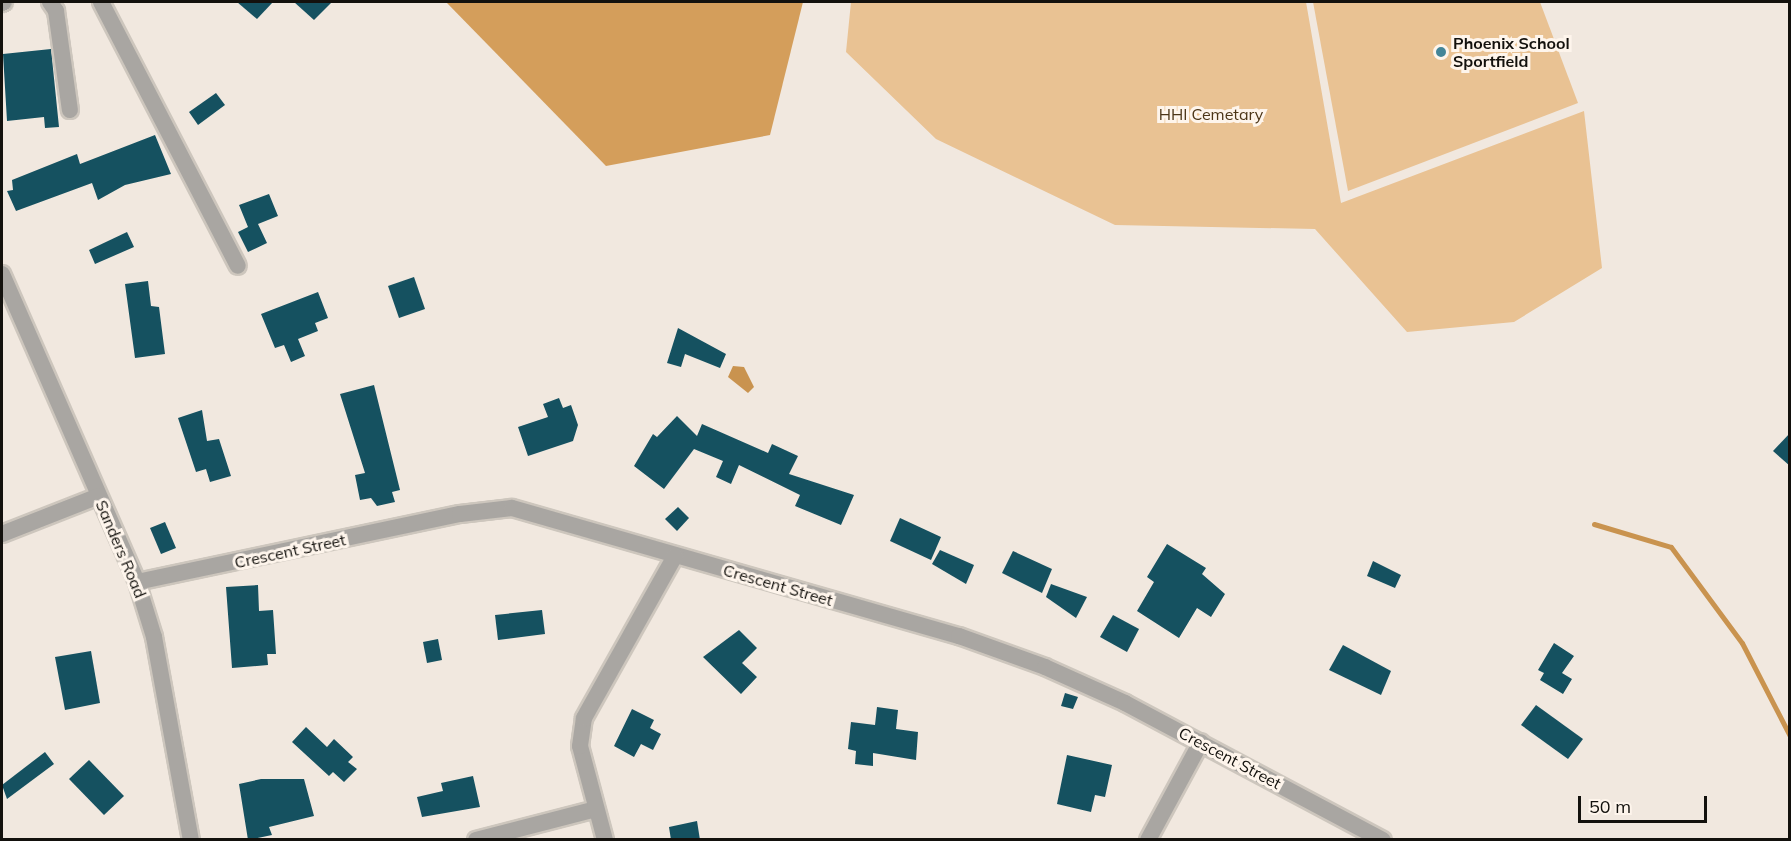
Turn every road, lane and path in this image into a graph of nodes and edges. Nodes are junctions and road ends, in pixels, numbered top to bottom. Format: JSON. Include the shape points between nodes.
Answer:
{"nodes":[{"id":1,"x":50,"y":2,"type":"edge"},
{"id":2,"x":101,"y":2,"type":"edge"},
{"id":3,"x":70,"y":110,"type":"dead end"},
{"id":4,"x":238,"y":266,"type":"dead end"},
{"id":5,"x":2,"y":274,"type":"edge"},
{"id":6,"x":99,"y":496,"type":"junction"},
{"id":7,"x":2,"y":534,"type":"edge"},
{"id":8,"x":675,"y":556,"type":"junction"},
{"id":9,"x":137,"y":582,"type":"junction"},
{"id":10,"x":1201,"y":742,"type":"junction"},
{"id":11,"x":596,"y":809,"type":"junction"},
{"id":12,"x":191,"y":840,"type":"edge"},
{"id":13,"x":476,"y":840,"type":"edge"},
{"id":14,"x":605,"y":840,"type":"edge"},
{"id":15,"x":1148,"y":840,"type":"edge"},
{"id":16,"x":1383,"y":840,"type":"edge"}],
"edges":[{"from":1,"to":3,"type":"street","via":[[56,11]]},
{"from":2,"to":4,"type":"street"},
{"from":5,"to":6,"type":"street","name":"Sanders Road"},
{"from":6,"to":7,"type":"street"},
{"from":6,"to":9,"type":"street","name":"Sanders Road"},
{"from":8,"to":9,"type":"street","name":"Crescent Street","via":[[564,521],[488,508]]},
{"from":8,"to":10,"type":"street","name":"Crescent Street","via":[[959,636],[1045,666]]},
{"from":8,"to":11,"type":"street","via":[[584,718],[580,746]]},
{"from":9,"to":12,"type":"street","name":"Sanders Road","via":[[154,637]]},
{"from":10,"to":15,"type":"street"},
{"from":10,"to":16,"type":"street","name":"Crescent Street"},
{"from":11,"to":13,"type":"street"},
{"from":11,"to":14,"type":"street"}]}
